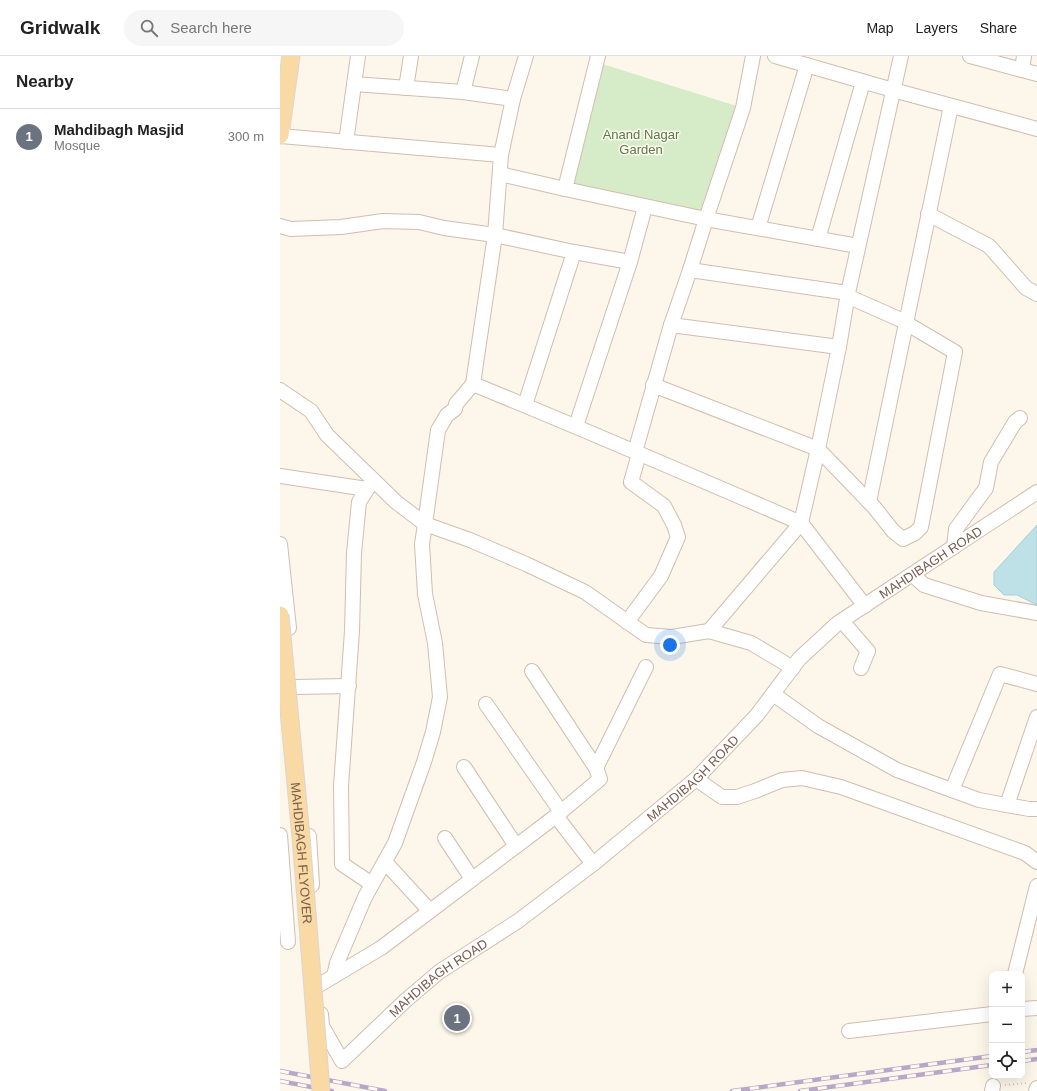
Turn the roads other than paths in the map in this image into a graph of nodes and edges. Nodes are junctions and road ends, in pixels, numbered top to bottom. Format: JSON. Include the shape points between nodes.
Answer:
{"nodes":[{"id":1,"x":291,"y":56,"type":"edge"},
{"id":2,"x":358,"y":56,"type":"edge"},
{"id":3,"x":411,"y":56,"type":"edge"},
{"id":4,"x":472,"y":56,"type":"edge"},
{"id":5,"x":526,"y":56,"type":"edge"},
{"id":6,"x":598,"y":56,"type":"edge"},
{"id":7,"x":753,"y":56,"type":"edge"},
{"id":8,"x":775,"y":56,"type":"edge"},
{"id":9,"x":901,"y":56,"type":"edge"},
{"id":10,"x":970,"y":56,"type":"edge"},
{"id":11,"x":1024,"y":56,"type":"edge"},
{"id":12,"x":807,"y":66,"type":"junction"},
{"id":13,"x":1022,"y":70,"type":"junction"},
{"id":14,"x":1037,"y":74,"type":"edge"},
{"id":15,"x":863,"y":82,"type":"junction"},
{"id":16,"x":354,"y":84,"type":"junction"},
{"id":17,"x":406,"y":88,"type":"junction"},
{"id":18,"x":893,"y":90,"type":"junction"},
{"id":19,"x":463,"y":92,"type":"junction"},
{"id":20,"x":513,"y":99,"type":"junction"},
{"id":21,"x":951,"y":106,"type":"junction"},
{"id":22,"x":1037,"y":129,"type":"edge"},
{"id":23,"x":280,"y":136,"type":"edge"},
{"id":24,"x":346,"y":142,"type":"junction"},
{"id":25,"x":501,"y":155,"type":"junction"},
{"id":26,"x":500,"y":174,"type":"junction"},
{"id":27,"x":565,"y":189,"type":"junction"},
{"id":28,"x":645,"y":207,"type":"junction"},
{"id":29,"x":928,"y":214,"type":"junction"},
{"id":30,"x":706,"y":219,"type":"junction"},
{"id":31,"x":280,"y":226,"type":"edge"},
{"id":32,"x":758,"y":228,"type":"junction"},
{"id":33,"x":495,"y":235,"type":"junction"},
{"id":34,"x":818,"y":239,"type":"junction"},
{"id":35,"x":858,"y":246,"type":"junction"},
{"id":36,"x":574,"y":252,"type":"junction"},
{"id":37,"x":630,"y":262,"type":"junction"},
{"id":38,"x":690,"y":270,"type":"junction"},
{"id":39,"x":1037,"y":294,"type":"edge"},
{"id":40,"x":848,"y":295,"type":"junction"},
{"id":41,"x":906,"y":323,"type":"junction"},
{"id":42,"x":671,"y":325,"type":"junction"},
{"id":43,"x":839,"y":347,"type":"junction"},
{"id":44,"x":473,"y":384,"type":"junction"},
{"id":45,"x":653,"y":385,"type":"junction"},
{"id":46,"x":280,"y":390,"type":"edge"},
{"id":47,"x":525,"y":405,"type":"junction"},
{"id":48,"x":1020,"y":418,"type":"dead end"},
{"id":49,"x":576,"y":426,"type":"junction"},
{"id":50,"x":818,"y":449,"type":"junction"},
{"id":51,"x":637,"y":453,"type":"junction"},
{"id":52,"x":280,"y":476,"type":"edge"},
{"id":53,"x":370,"y":485,"type":"junction"},
{"id":54,"x":1037,"y":492,"type":"edge"},
{"id":55,"x":869,"y":502,"type":"junction"},
{"id":56,"x":801,"y":523,"type":"junction"},
{"id":57,"x":425,"y":524,"type":"junction"},
{"id":58,"x":280,"y":544,"type":"edge"},
{"id":59,"x":954,"y":547,"type":"junction"},
{"id":60,"x":913,"y":575,"type":"junction"},
{"id":61,"x":865,"y":606,"type":"junction"},
{"id":62,"x":1037,"y":613,"type":"edge"},
{"id":63,"x":280,"y":615,"type":"edge"},
{"id":64,"x":842,"y":621,"type":"junction"},
{"id":65,"x":627,"y":622,"type":"junction"},
{"id":66,"x":709,"y":631,"type":"junction"},
{"id":67,"x":646,"y":667,"type":"dead end"},
{"id":68,"x":793,"y":668,"type":"junction"},
{"id":69,"x":861,"y":668,"type":"dead end"},
{"id":70,"x":532,"y":671,"type":"dead end"},
{"id":71,"x":1037,"y":684,"type":"edge"},
{"id":72,"x":348,"y":686,"type":"junction"},
{"id":73,"x":294,"y":687,"type":"junction"},
{"id":74,"x":773,"y":694,"type":"junction"},
{"id":75,"x":486,"y":704,"type":"dead end"},
{"id":76,"x":1037,"y":717,"type":"edge"},
{"id":77,"x":280,"y":730,"type":"edge"},
{"id":78,"x":1034,"y":738,"type":"edge"},
{"id":79,"x":464,"y":767,"type":"dead end"},
{"id":80,"x":596,"y":768,"type":"junction"},
{"id":81,"x":696,"y":779,"type":"junction"},
{"id":82,"x":952,"y":790,"type":"junction"},
{"id":83,"x":1008,"y":805,"type":"junction"},
{"id":84,"x":1037,"y":809,"type":"edge"},
{"id":85,"x":558,"y":814,"type":"junction"},
{"id":86,"x":280,"y":835,"type":"edge"},
{"id":87,"x":445,"y":838,"type":"dead end"},
{"id":88,"x":516,"y":846,"type":"junction"},
{"id":89,"x":385,"y":862,"type":"junction"},
{"id":90,"x":1037,"y":862,"type":"edge"},
{"id":91,"x":593,"y":864,"type":"junction"},
{"id":92,"x":472,"y":879,"type":"junction"},
{"id":93,"x":372,"y":884,"type":"junction"},
{"id":94,"x":1037,"y":886,"type":"edge"},
{"id":95,"x":430,"y":911,"type":"junction"},
{"id":96,"x":284,"y":940,"type":"edge"},
{"id":97,"x":316,"y":942,"type":"junction"},
{"id":98,"x":1016,"y":971,"type":"edge"},
{"id":99,"x":334,"y":976,"type":"junction"},
{"id":100,"x":319,"y":985,"type":"junction"},
{"id":101,"x":1037,"y":1008,"type":"edge"},
{"id":102,"x":1025,"y":1009,"type":"edge"},
{"id":103,"x":989,"y":1014,"type":"edge"},
{"id":104,"x":849,"y":1031,"type":"dead end"},
{"id":105,"x":309,"y":1091,"type":"edge"},
{"id":106,"x":320,"y":1091,"type":"edge"}],
"edges":[{"from":1,"to":23,"type":"main road"},
{"from":2,"to":16,"type":"street"},
{"from":3,"to":17,"type":"street"},
{"from":4,"to":19,"type":"street"},
{"from":5,"to":20,"type":"street"},
{"from":6,"to":27,"type":"street"},
{"from":7,"to":30,"type":"street","via":[[743,108]]},
{"from":8,"to":12,"type":"street"},
{"from":9,"to":18,"type":"street"},
{"from":10,"to":13,"type":"street"},
{"from":11,"to":13,"type":"street"},
{"from":12,"to":15,"type":"street"},
{"from":12,"to":32,"type":"street"},
{"from":13,"to":14,"type":"street"},
{"from":15,"to":18,"type":"street"},
{"from":15,"to":34,"type":"street"},
{"from":16,"to":17,"type":"street"},
{"from":16,"to":24,"type":"street"},
{"from":17,"to":19,"type":"street"},
{"from":18,"to":21,"type":"street"},
{"from":18,"to":35,"type":"street"},
{"from":19,"to":20,"type":"street"},
{"from":20,"to":25,"type":"street"},
{"from":21,"to":22,"type":"street"},
{"from":21,"to":29,"type":"street"},
{"from":23,"to":24,"type":"street"},
{"from":24,"to":25,"type":"street"},
{"from":25,"to":26,"type":"street"},
{"from":26,"to":27,"type":"street"},
{"from":26,"to":33,"type":"street"},
{"from":27,"to":28,"type":"street"},
{"from":28,"to":30,"type":"street"},
{"from":28,"to":37,"type":"street"},
{"from":29,"to":39,"type":"street","via":[[989,246],[1026,288]]},
{"from":29,"to":41,"type":"street"},
{"from":30,"to":32,"type":"street"},
{"from":30,"to":38,"type":"street"},
{"from":31,"to":33,"type":"street","via":[[290,229],[341,227],[383,221],[419,222]]},
{"from":32,"to":34,"type":"street"},
{"from":33,"to":36,"type":"street"},
{"from":33,"to":44,"type":"street"},
{"from":34,"to":35,"type":"street"},
{"from":35,"to":40,"type":"street"},
{"from":36,"to":37,"type":"street"},
{"from":36,"to":47,"type":"street"},
{"from":37,"to":49,"type":"street"},
{"from":38,"to":40,"type":"street"},
{"from":38,"to":42,"type":"street"},
{"from":40,"to":41,"type":"street"},
{"from":40,"to":43,"type":"street"},
{"from":41,"to":55,"type":"street"},
{"from":41,"to":55,"type":"street","via":[[955,352],[921,527],[916,533],[903,539]]},
{"from":42,"to":43,"type":"street"},
{"from":42,"to":45,"type":"street"},
{"from":43,"to":50,"type":"street"},
{"from":44,"to":47,"type":"street"},
{"from":44,"to":57,"type":"street","via":[[438,430]]},
{"from":45,"to":50,"type":"street"},
{"from":45,"to":51,"type":"street"},
{"from":46,"to":53,"type":"street","via":[[311,412],[327,435]]},
{"from":47,"to":49,"type":"street"},
{"from":48,"to":59,"type":"street","via":[[991,462],[986,488],[956,529]]},
{"from":49,"to":51,"type":"street"},
{"from":50,"to":55,"type":"street"},
{"from":50,"to":56,"type":"street"},
{"from":51,"to":56,"type":"street"},
{"from":51,"to":65,"type":"street","via":[[631,482],[664,506],[678,537],[661,576]]},
{"from":52,"to":53,"type":"street"},
{"from":53,"to":57,"type":"street"},
{"from":53,"to":72,"type":"street","via":[[358,502]]},
{"from":54,"to":59,"type":"street","name":"MAHDIBAGH ROAD"},
{"from":56,"to":61,"type":"street"},
{"from":56,"to":66,"type":"street"},
{"from":57,"to":65,"type":"street","via":[[470,540],[585,592]]},
{"from":57,"to":89,"type":"street","via":[[422,544],[425,594],[435,643],[440,697],[424,762],[395,843]]},
{"from":58,"to":73,"type":"street"},
{"from":59,"to":60,"type":"street","name":"MAHDIBAGH ROAD"},
{"from":60,"to":61,"type":"street","name":"MAHDIBAGH ROAD"},
{"from":60,"to":62,"type":"street","via":[[924,585],[981,603]]},
{"from":61,"to":64,"type":"street","name":"MAHDIBAGH ROAD"},
{"from":63,"to":106,"type":"main road","name":"MAHDIBAGH FLYOVER","bridge":true,"via":[[301,837]]},
{"from":64,"to":68,"type":"street","name":"MAHDIBAGH ROAD","via":[[799,659]]},
{"from":64,"to":69,"type":"street","via":[[868,651]]},
{"from":65,"to":66,"type":"street","via":[[646,635],[672,637]]},
{"from":66,"to":68,"type":"street","via":[[751,643]]},
{"from":67,"to":80,"type":"street"},
{"from":68,"to":74,"type":"street","name":"MAHDIBAGH ROAD"},
{"from":70,"to":80,"type":"street"},
{"from":71,"to":82,"type":"street","via":[[1000,674]]},
{"from":72,"to":73,"type":"street"},
{"from":72,"to":93,"type":"street","via":[[341,786],[342,864]]},
{"from":73,"to":97,"type":"street","via":[[312,859]]},
{"from":74,"to":81,"type":"street","name":"MAHDIBAGH ROAD","via":[[757,715]]},
{"from":74,"to":82,"type":"street","via":[[818,726],[897,770]]},
{"from":75,"to":85,"type":"street"},
{"from":76,"to":78,"type":"street"},
{"from":77,"to":105,"type":"main road","name":"MAHDIBAGH FLYOVER"},
{"from":78,"to":83,"type":"street"},
{"from":79,"to":88,"type":"street"},
{"from":80,"to":85,"type":"street","via":[[600,779]]},
{"from":81,"to":90,"type":"street","via":[[722,797],[737,797],[782,780],[802,778],[841,788],[1025,853]]},
{"from":81,"to":91,"type":"street","name":"MAHDIBAGH ROAD"},
{"from":82,"to":83,"type":"street","via":[[979,800]]},
{"from":83,"to":84,"type":"street"},
{"from":85,"to":88,"type":"street"},
{"from":85,"to":91,"type":"street"},
{"from":86,"to":96,"type":"street"},
{"from":87,"to":92,"type":"street"},
{"from":88,"to":92,"type":"street"},
{"from":89,"to":93,"type":"street"},
{"from":89,"to":95,"type":"street"},
{"from":91,"to":100,"type":"street","name":"MAHDIBAGH ROAD","via":[[518,920],[439,972],[404,1001],[342,1061],[322,1026]]},
{"from":92,"to":95,"type":"street"},
{"from":93,"to":99,"type":"street","via":[[337,963]]},
{"from":94,"to":98,"type":"street"},
{"from":95,"to":99,"type":"street","via":[[381,948]]},
{"from":96,"to":97,"type":"street"},
{"from":97,"to":100,"type":"street"},
{"from":99,"to":100,"type":"street"},
{"from":101,"to":102,"type":"street"},
{"from":103,"to":104,"type":"street"}]}
